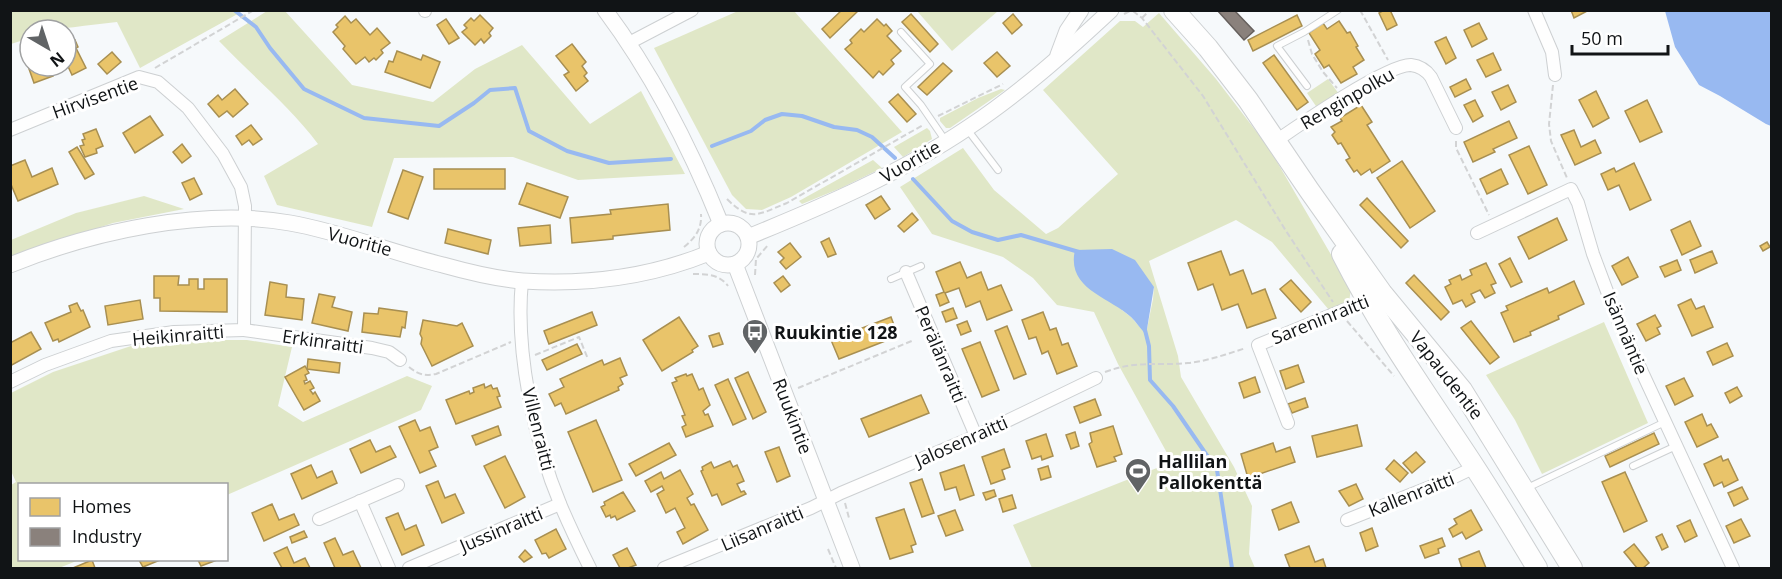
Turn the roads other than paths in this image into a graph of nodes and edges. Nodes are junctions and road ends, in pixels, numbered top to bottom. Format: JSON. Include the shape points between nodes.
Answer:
{"nodes":[{"id":1,"x":605,"y":10,"type":"edge"},
{"id":2,"x":692,"y":10,"type":"edge"},
{"id":3,"x":1081,"y":10,"type":"edge"},
{"id":4,"x":1174,"y":10,"type":"edge"},
{"id":5,"x":1338,"y":10,"type":"edge"},
{"id":6,"x":1534,"y":10,"type":"edge"},
{"id":7,"x":1114,"y":14,"type":"edge"},
{"id":8,"x":901,"y":32,"type":"dead end"},
{"id":9,"x":629,"y":43,"type":"junction"},
{"id":10,"x":1056,"y":58,"type":"junction"},
{"id":11,"x":1555,"y":75,"type":"road end"},
{"id":12,"x":1307,"y":86,"type":"dead end"},
{"id":13,"x":967,"y":128,"type":"junction"},
{"id":14,"x":1456,"y":128,"type":"road end"},
{"id":15,"x":10,"y":130,"type":"edge"},
{"id":16,"x":945,"y":141,"type":"junction"},
{"id":17,"x":1276,"y":141,"type":"junction"},
{"id":18,"x":998,"y":170,"type":"dead end"},
{"id":19,"x":245,"y":220,"type":"junction"},
{"id":20,"x":721,"y":224,"type":"junction"},
{"id":21,"x":1477,"y":233,"type":"dead end"},
{"id":22,"x":748,"y":237,"type":"junction"},
{"id":23,"x":709,"y":253,"type":"junction"},
{"id":24,"x":735,"y":264,"type":"junction"},
{"id":25,"x":10,"y":265,"type":"edge"},
{"id":26,"x":921,"y":266,"type":"dead end"},
{"id":27,"x":906,"y":272,"type":"junction"},
{"id":28,"x":891,"y":279,"type":"dead end"},
{"id":29,"x":522,"y":281,"type":"junction"},
{"id":30,"x":1374,"y":298,"type":"junction"},
{"id":31,"x":244,"y":330,"type":"junction"},
{"id":32,"x":400,"y":360,"type":"road end"},
{"id":33,"x":1096,"y":378,"type":"road end"},
{"id":34,"x":10,"y":382,"type":"edge"},
{"id":35,"x":1665,"y":422,"type":"junction"},
{"id":36,"x":1288,"y":423,"type":"dead end"},
{"id":37,"x":976,"y":436,"type":"junction"},
{"id":38,"x":1676,"y":446,"type":"junction"},
{"id":39,"x":1633,"y":466,"type":"dead end"},
{"id":40,"x":1475,"y":467,"type":"junction"},
{"id":41,"x":398,"y":485,"type":"dead end"},
{"id":42,"x":1524,"y":489,"type":"junction"},
{"id":43,"x":825,"y":500,"type":"junction"},
{"id":44,"x":360,"y":501,"type":"junction"},
{"id":45,"x":560,"y":504,"type":"junction"},
{"id":46,"x":320,"y":519,"type":"dead end"},
{"id":47,"x":1347,"y":520,"type":"dead end"},
{"id":48,"x":389,"y":568,"type":"edge"},
{"id":49,"x":409,"y":568,"type":"edge"},
{"id":50,"x":590,"y":568,"type":"edge"},
{"id":51,"x":664,"y":568,"type":"edge"},
{"id":52,"x":852,"y":568,"type":"edge"},
{"id":53,"x":1537,"y":568,"type":"edge"},
{"id":54,"x":1572,"y":568,"type":"edge"},
{"id":55,"x":1732,"y":568,"type":"edge"}],
"edges":[{"from":1,"to":9,"type":"street"},
{"from":2,"to":9,"type":"street"},
{"from":3,"to":10,"type":"street","name":"Vuoritie"},
{"from":4,"to":17,"type":"main road","name":"Vapaudentie","via":[[1215,57]]},
{"from":5,"to":12,"type":"lane","via":[[1277,46]]},
{"from":6,"to":11,"type":"street","via":[[1552,52]]},
{"from":7,"to":10,"type":"street","name":"Vuoritie"},
{"from":8,"to":16,"type":"lane","via":[[930,64],[905,87]]},
{"from":9,"to":20,"type":"street","via":[[662,100]]},
{"from":10,"to":13,"type":"street","name":"Vuoritie"},
{"from":13,"to":16,"type":"street","name":"Vuoritie"},
{"from":13,"to":18,"type":"lane"},
{"from":14,"to":17,"type":"street","name":"Renginpolku","via":[[1431,77],[1425,69],[1410,65],[1344,97]]},
{"from":15,"to":19,"type":"street","name":"Hirvisentie","via":[[139,77],[158,82],[188,108],[223,154],[242,187]]},
{"from":16,"to":22,"type":"street","name":"Vuoritie","via":[[866,185]]},
{"from":17,"to":30,"type":"main road","name":"Vapaudentie"},
{"from":19,"to":25,"type":"street","name":"Vuoritie","via":[[154,224],[91,238]]},
{"from":19,"to":29,"type":"street","name":"Vuoritie","via":[[289,223],[441,265]]},
{"from":19,"to":31,"type":"street","name":"Heikinraitti"},
{"from":20,"to":22,"type":"street","via":[[734,224]]},
{"from":20,"to":23,"type":"street","via":[[710,233]]},
{"from":21,"to":35,"type":"street","name":"Isännäntie","via":[[1571,189],[1617,318]]},
{"from":22,"to":24,"type":"street","via":[[745,256]]},
{"from":23,"to":24,"type":"street","via":[[717,262]]},
{"from":23,"to":29,"type":"street","name":"Vuoritie","via":[[658,270],[592,282]]},
{"from":24,"to":43,"type":"street","name":"Ruukintie"},
{"from":26,"to":27,"type":"lane"},
{"from":27,"to":28,"type":"lane"},
{"from":27,"to":37,"type":"street","name":"Perälänraitti"},
{"from":29,"to":45,"type":"street","name":"Villenraitti","via":[[521,338],[529,395]]},
{"from":30,"to":36,"type":"street","name":"Sareninraitti","via":[[1258,345]]},
{"from":30,"to":40,"type":"main road","name":"Vapaudentie","via":[[1400,357]]},
{"from":30,"to":42,"type":"main road","name":"Vapaudentie","via":[[1462,390]]},
{"from":31,"to":32,"type":"street","name":"Erkinraitti","via":[[372,348],[389,352]]},
{"from":31,"to":34,"type":"street","name":"Heikinraitti","via":[[174,332],[111,341]]},
{"from":33,"to":37,"type":"street","name":"Jalosenraitti"},
{"from":35,"to":38,"type":"street","name":"Isännäntie"},
{"from":35,"to":42,"type":"lane"},
{"from":37,"to":43,"type":"street","name":"Jalosenraitti"},
{"from":38,"to":39,"type":"lane"},
{"from":38,"to":55,"type":"street","name":"Isännäntie"},
{"from":40,"to":47,"type":"street","name":"Kallenraitti"},
{"from":40,"to":53,"type":"main road","name":"Vapaudentie"},
{"from":41,"to":44,"type":"street"},
{"from":42,"to":54,"type":"main road","name":"Vapaudentie"},
{"from":43,"to":51,"type":"street","name":"Liisanraitti"},
{"from":43,"to":52,"type":"street","name":"Ruukintie"},
{"from":44,"to":46,"type":"street"},
{"from":44,"to":48,"type":"street"},
{"from":45,"to":49,"type":"street","name":"Jussinraitti"},
{"from":45,"to":50,"type":"street","name":"Villenraitti"}]}
